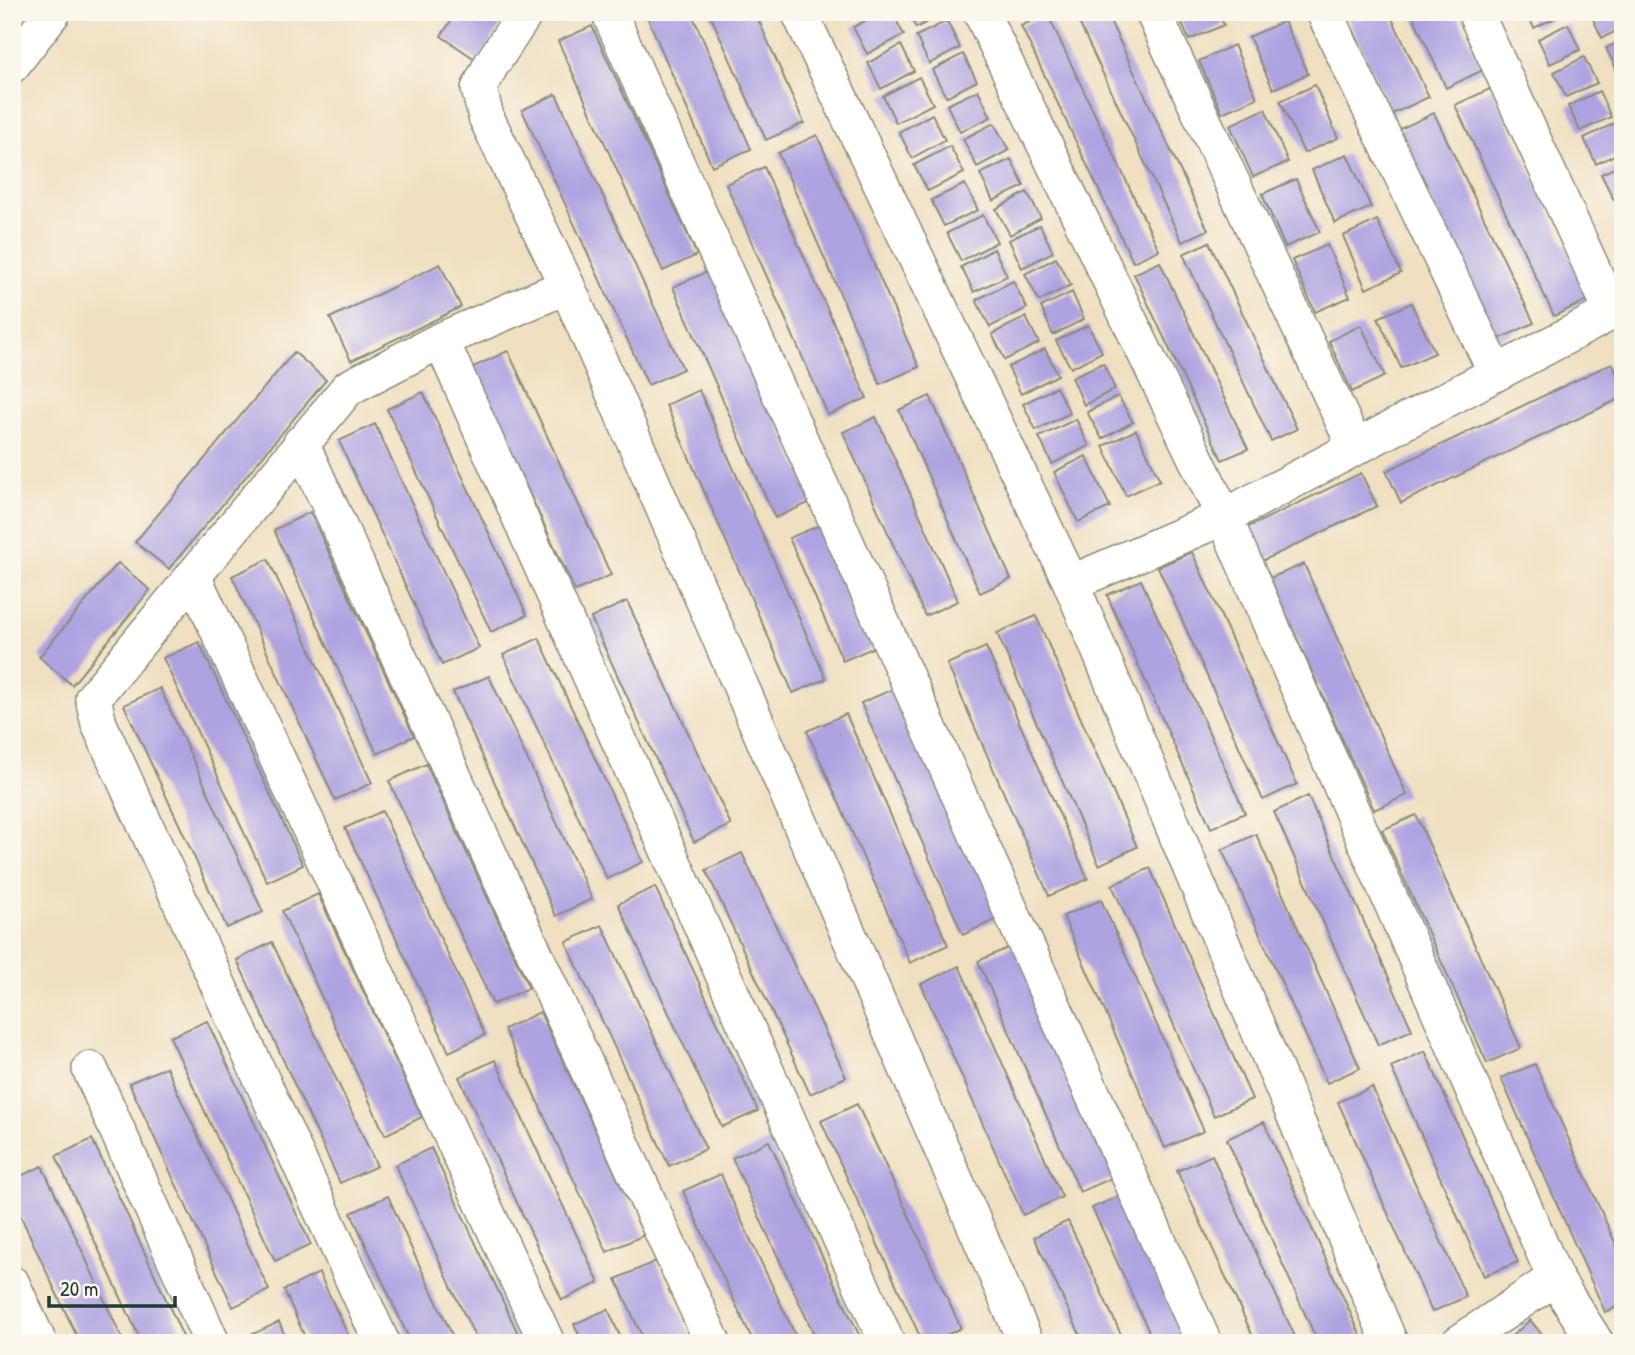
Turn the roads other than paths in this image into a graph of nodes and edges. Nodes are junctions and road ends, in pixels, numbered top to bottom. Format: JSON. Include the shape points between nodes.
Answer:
{"nodes":[{"id":1,"x":53,"y":12,"type":"edge"},
{"id":2,"x":526,"y":12,"type":"edge"},
{"id":3,"x":609,"y":12,"type":"edge"},
{"id":4,"x":799,"y":12,"type":"edge"},
{"id":5,"x":981,"y":12,"type":"edge"},
{"id":6,"x":1153,"y":12,"type":"edge"},
{"id":7,"x":1324,"y":12,"type":"edge"},
{"id":8,"x":1475,"y":12,"type":"edge"},
{"id":9,"x":13,"y":62,"type":"edge"},
{"id":10,"x":567,"y":286,"type":"junction"},
{"id":11,"x":1618,"y":311,"type":"edge"},
{"id":12,"x":441,"y":340,"type":"junction"},
{"id":13,"x":1496,"y":373,"type":"junction"},
{"id":14,"x":301,"y":443,"type":"junction"},
{"id":15,"x":1355,"y":447,"type":"junction"},
{"id":16,"x":1224,"y":517,"type":"junction"},
{"id":17,"x":192,"y":576,"type":"junction"},
{"id":18,"x":1072,"y":583,"type":"junction"},
{"id":19,"x":90,"y":1069,"type":"dead end"},
{"id":20,"x":1555,"y":1278,"type":"junction"},
{"id":21,"x":14,"y":1291,"type":"edge"},
{"id":22,"x":39,"y":1343,"type":"edge"},
{"id":23,"x":212,"y":1343,"type":"edge"},
{"id":24,"x":382,"y":1343,"type":"edge"},
{"id":25,"x":547,"y":1343,"type":"edge"},
{"id":26,"x":713,"y":1343,"type":"edge"},
{"id":27,"x":887,"y":1343,"type":"edge"},
{"id":28,"x":1026,"y":1343,"type":"edge"},
{"id":29,"x":1204,"y":1343,"type":"edge"},
{"id":30,"x":1390,"y":1343,"type":"edge"},
{"id":31,"x":1459,"y":1343,"type":"edge"},
{"id":32,"x":1596,"y":1343,"type":"edge"}],
"edges":[{"from":1,"to":9,"type":"street"},
{"from":2,"to":10,"type":"street","via":[[479,89],[486,117]]},
{"from":3,"to":29,"type":"street"},
{"from":4,"to":18,"type":"street"},
{"from":5,"to":16,"type":"street"},
{"from":6,"to":15,"type":"street"},
{"from":7,"to":13,"type":"street"},
{"from":8,"to":11,"type":"street"},
{"from":10,"to":12,"type":"street"},
{"from":10,"to":28,"type":"street"},
{"from":11,"to":13,"type":"street"},
{"from":12,"to":14,"type":"street","via":[[348,388]]},
{"from":12,"to":27,"type":"street"},
{"from":13,"to":15,"type":"street"},
{"from":14,"to":17,"type":"street"},
{"from":14,"to":26,"type":"street"},
{"from":15,"to":16,"type":"street"},
{"from":16,"to":18,"type":"street"},
{"from":16,"to":20,"type":"street"},
{"from":17,"to":24,"type":"street","via":[[93,698],[99,724]]},
{"from":17,"to":25,"type":"street"},
{"from":18,"to":30,"type":"street"},
{"from":19,"to":23,"type":"street"},
{"from":20,"to":31,"type":"street"},
{"from":20,"to":32,"type":"street"},
{"from":21,"to":22,"type":"street"}]}
